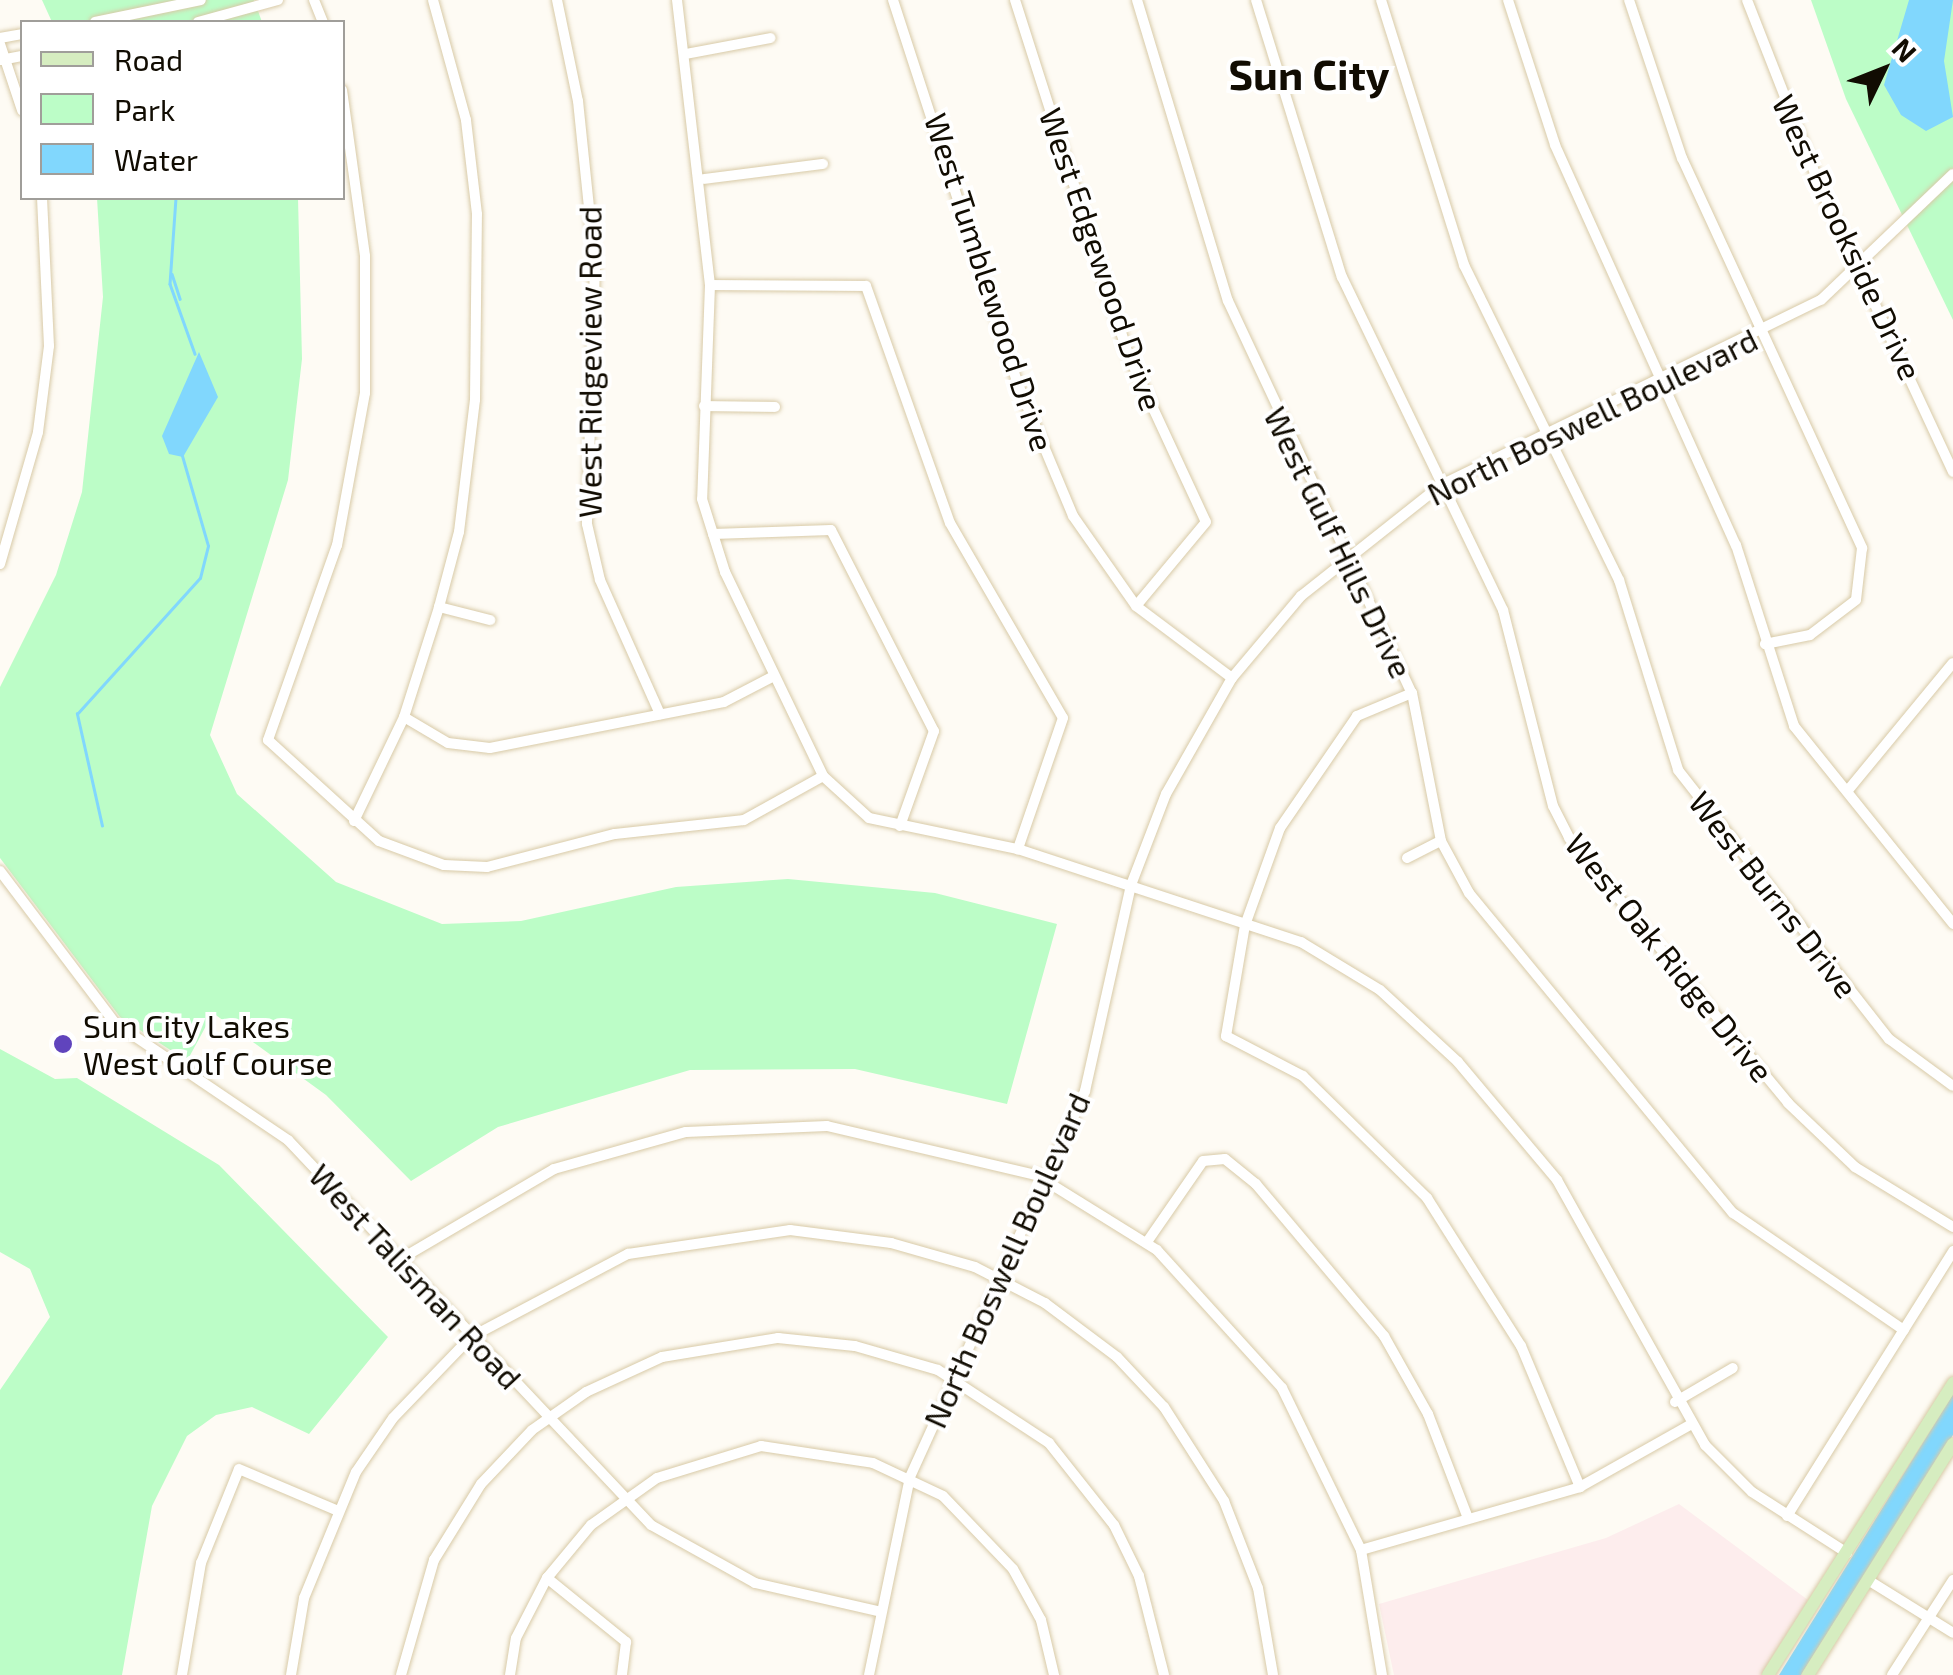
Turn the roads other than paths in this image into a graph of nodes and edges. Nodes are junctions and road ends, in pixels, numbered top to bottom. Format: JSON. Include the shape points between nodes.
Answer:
{"nodes":[{"id":1,"x":201,"y":0,"type":"edge"},
{"id":2,"x":278,"y":0,"type":"edge"},
{"id":3,"x":433,"y":0,"type":"edge"},
{"id":4,"x":557,"y":0,"type":"edge"},
{"id":5,"x":677,"y":0,"type":"edge"},
{"id":6,"x":893,"y":0,"type":"edge"},
{"id":7,"x":1015,"y":0,"type":"edge"},
{"id":8,"x":1137,"y":0,"type":"edge"},
{"id":9,"x":1256,"y":0,"type":"edge"},
{"id":10,"x":1381,"y":0,"type":"edge"},
{"id":11,"x":1508,"y":0,"type":"edge"},
{"id":12,"x":1629,"y":0,"type":"edge"},
{"id":13,"x":1747,"y":0,"type":"edge"},
{"id":14,"x":106,"y":20,"type":"edge"},
{"id":15,"x":205,"y":20,"type":"edge"},
{"id":16,"x":772,"y":38,"type":"dead end"},
{"id":17,"x":0,"y":41,"type":"edge"},
{"id":18,"x":686,"y":54,"type":"junction"},
{"id":19,"x":3,"y":59,"type":"edge"},
{"id":20,"x":20,"y":105,"type":"edge"},
{"id":21,"x":345,"y":111,"type":"edge"},
{"id":22,"x":823,"y":164,"type":"dead end"},
{"id":23,"x":1953,"y":174,"type":"edge"},
{"id":24,"x":704,"y":179,"type":"junction"},
{"id":25,"x":42,"y":200,"type":"edge"},
{"id":26,"x":1860,"y":268,"type":"junction"},
{"id":27,"x":710,"y":285,"type":"junction"},
{"id":28,"x":1764,"y":332,"type":"junction"},
{"id":29,"x":1658,"y":384,"type":"junction"},
{"id":30,"x":704,"y":406,"type":"junction"},
{"id":31,"x":776,"y":407,"type":"dead end"},
{"id":32,"x":1550,"y":433,"type":"junction"},
{"id":33,"x":1953,"y":472,"type":"edge"},
{"id":34,"x":1441,"y":485,"type":"junction"},
{"id":35,"x":713,"y":534,"type":"junction"},
{"id":36,"x":1350,"y":554,"type":"junction"},
{"id":37,"x":0,"y":564,"type":"edge"},
{"id":38,"x":438,"y":606,"type":"junction"},
{"id":39,"x":1136,"y":606,"type":"junction"},
{"id":40,"x":490,"y":620,"type":"dead end"},
{"id":41,"x":1766,"y":644,"type":"junction"},
{"id":42,"x":1953,"y":663,"type":"edge"},
{"id":43,"x":772,"y":676,"type":"junction"},
{"id":44,"x":1232,"y":678,"type":"junction"},
{"id":45,"x":1412,"y":693,"type":"junction"},
{"id":46,"x":660,"y":714,"type":"junction"},
{"id":47,"x":404,"y":717,"type":"junction"},
{"id":48,"x":822,"y":776,"type":"junction"},
{"id":49,"x":1849,"y":789,"type":"junction"},
{"id":50,"x":354,"y":821,"type":"junction"},
{"id":51,"x":900,"y":826,"type":"junction"},
{"id":52,"x":1440,"y":840,"type":"junction"},
{"id":53,"x":1018,"y":849,"type":"junction"},
{"id":54,"x":1407,"y":858,"type":"dead end"},
{"id":55,"x":0,"y":871,"type":"edge"},
{"id":56,"x":1131,"y":886,"type":"junction"},
{"id":57,"x":1953,"y":924,"type":"edge"},
{"id":58,"x":1245,"y":925,"type":"junction"},
{"id":59,"x":1953,"y":1086,"type":"edge"},
{"id":60,"x":1047,"y":1181,"type":"junction"},
{"id":61,"x":1953,"y":1227,"type":"edge"},
{"id":62,"x":1147,"y":1242,"type":"junction"},
{"id":63,"x":1953,"y":1251,"type":"edge"},
{"id":64,"x":399,"y":1260,"type":"junction"},
{"id":65,"x":1000,"y":1278,"type":"junction"},
{"id":66,"x":1904,"y":1330,"type":"junction"},
{"id":67,"x":471,"y":1337,"type":"junction"},
{"id":68,"x":1734,"y":1368,"type":"dead end"},
{"id":69,"x":952,"y":1376,"type":"junction"},
{"id":70,"x":1953,"y":1383,"type":"edge"},
{"id":71,"x":1675,"y":1402,"type":"junction"},
{"id":72,"x":548,"y":1418,"type":"junction"},
{"id":73,"x":1690,"y":1425,"type":"junction"},
{"id":74,"x":1953,"y":1444,"type":"edge"},
{"id":75,"x":910,"y":1476,"type":"junction"},
{"id":76,"x":1580,"y":1487,"type":"junction"},
{"id":77,"x":622,"y":1497,"type":"junction"},
{"id":78,"x":336,"y":1510,"type":"junction"},
{"id":79,"x":1787,"y":1516,"type":"junction"},
{"id":80,"x":1468,"y":1518,"type":"junction"},
{"id":81,"x":1360,"y":1550,"type":"junction"},
{"id":82,"x":1846,"y":1553,"type":"junction"},
{"id":83,"x":547,"y":1578,"type":"junction"},
{"id":84,"x":1868,"y":1580,"type":"junction"},
{"id":85,"x":1953,"y":1580,"type":"edge"},
{"id":86,"x":877,"y":1611,"type":"junction"},
{"id":87,"x":1929,"y":1618,"type":"junction"},
{"id":88,"x":1953,"y":1632,"type":"edge"},
{"id":89,"x":182,"y":1675,"type":"edge"},
{"id":90,"x":291,"y":1675,"type":"edge"},
{"id":91,"x":401,"y":1675,"type":"edge"},
{"id":92,"x":510,"y":1675,"type":"edge"},
{"id":93,"x":622,"y":1675,"type":"edge"},
{"id":94,"x":869,"y":1675,"type":"edge"},
{"id":95,"x":1054,"y":1675,"type":"edge"},
{"id":96,"x":1164,"y":1675,"type":"edge"},
{"id":97,"x":1273,"y":1675,"type":"edge"},
{"id":98,"x":1382,"y":1675,"type":"edge"},
{"id":99,"x":1768,"y":1675,"type":"edge"},
{"id":100,"x":1808,"y":1675,"type":"edge"},
{"id":101,"x":1892,"y":1675,"type":"edge"}],
"edges":[{"from":1,"to":14,"type":"street"},
{"from":2,"to":15,"type":"street"},
{"from":3,"to":38,"type":"street","via":[[466,120],[480,313],[459,532]]},
{"from":4,"to":46,"type":"street","name":"West Ridgeview Road","via":[[593,234],[587,524],[600,580]]},
{"from":5,"to":18,"type":"street"},
{"from":6,"to":39,"type":"street","name":"West Tumblewood Drive","via":[[1046,458],[1103,569]]},
{"from":7,"to":39,"type":"street","name":"West Edgewood Drive","via":[[1127,352],[1206,522]]},
{"from":8,"to":36,"type":"street","name":"West Gulf Hills Drive","via":[[1228,301]]},
{"from":9,"to":34,"type":"street","name":"West Oak Ridge Drive","via":[[1342,277]]},
{"from":10,"to":32,"type":"street","name":"West Burns Drive","via":[[1464,265]]},
{"from":11,"to":29,"type":"street","via":[[1555,145]]},
{"from":12,"to":28,"type":"street","via":[[1682,158]]},
{"from":13,"to":26,"type":"street","name":"West Brookside Drive"},
{"from":16,"to":18,"type":"street"},
{"from":17,"to":19,"type":"street"},
{"from":18,"to":24,"type":"street"},
{"from":19,"to":20,"type":"street"},
{"from":21,"to":50,"type":"street","via":[[366,256],[365,393],[328,579],[268,740]]},
{"from":22,"to":24,"type":"street"},
{"from":23,"to":26,"type":"street","name":"North Boswell Boulevard"},
{"from":24,"to":27,"type":"street"},
{"from":25,"to":37,"type":"street","via":[[49,346],[38,432]]},
{"from":26,"to":28,"type":"street","name":"North Boswell Boulevard"},
{"from":26,"to":33,"type":"street","name":"West Brookside Drive"},
{"from":27,"to":30,"type":"street"},
{"from":27,"to":53,"type":"street","via":[[866,286],[950,524],[1063,718]]},
{"from":28,"to":29,"type":"street","name":"North Boswell Boulevard"},
{"from":28,"to":41,"type":"street","via":[[1862,548],[1856,600],[1810,635]]},
{"from":29,"to":32,"type":"street","name":"North Boswell Boulevard"},
{"from":29,"to":41,"type":"street","via":[[1720,505]]},
{"from":30,"to":31,"type":"street"},
{"from":30,"to":35,"type":"street","via":[[702,499]]},
{"from":32,"to":34,"type":"street","name":"North Boswell Boulevard"},
{"from":32,"to":59,"type":"street","name":"West Burns Drive","via":[[1619,580],[1687,784],[1889,1038]]},
{"from":34,"to":36,"type":"street","name":"North Boswell Boulevard"},
{"from":34,"to":61,"type":"street","name":"West Oak Ridge Drive","via":[[1517,649],[1540,759],[1569,838],[1788,1103],[1855,1167]]},
{"from":35,"to":43,"type":"street"},
{"from":35,"to":51,"type":"street","via":[[831,530],[934,732]]},
{"from":36,"to":44,"type":"street","name":"North Boswell Boulevard"},
{"from":36,"to":45,"type":"street","name":"West Gulf Hills Drive"},
{"from":38,"to":40,"type":"street"},
{"from":38,"to":47,"type":"street"},
{"from":39,"to":44,"type":"street","name":"West Tumblewood Drive"},
{"from":41,"to":49,"type":"street","via":[[1794,726]]},
{"from":42,"to":49,"type":"street"},
{"from":43,"to":46,"type":"street","via":[[724,702]]},
{"from":43,"to":48,"type":"street"},
{"from":44,"to":56,"type":"street","name":"North Boswell Boulevard","via":[[1166,794]]},
{"from":45,"to":52,"type":"street","name":"West Gulf Hills Drive"},
{"from":45,"to":58,"type":"street","via":[[1357,716],[1309,775]]},
{"from":46,"to":47,"type":"street","via":[[471,750]]},
{"from":47,"to":50,"type":"street"},
{"from":48,"to":50,"type":"street","via":[[744,820],[615,834],[487,866],[422,861]]},
{"from":48,"to":51,"type":"street","via":[[852,809]]},
{"from":49,"to":57,"type":"street"},
{"from":51,"to":53,"type":"street"},
{"from":52,"to":54,"type":"street"},
{"from":52,"to":66,"type":"street","name":"West Gulf Hills Drive","via":[[1501,939],[1733,1212]]},
{"from":53,"to":56,"type":"street"},
{"from":55,"to":64,"type":"street","name":"West Talisman Road","via":[[115,1023],[288,1140]]},
{"from":56,"to":58,"type":"street"},
{"from":56,"to":60,"type":"street","name":"North Boswell Boulevard","via":[[1085,1091]]},
{"from":58,"to":71,"type":"street","via":[[1301,942],[1380,990],[1498,1105],[1583,1221]]},
{"from":58,"to":76,"type":"street","via":[[1226,1036],[1303,1076],[1427,1198],[1520,1346]]},
{"from":60,"to":62,"type":"street"},
{"from":60,"to":64,"type":"street","via":[[907,1138],[722,1127],[554,1169]]},
{"from":60,"to":65,"type":"street","name":"North Boswell Boulevard"},
{"from":62,"to":80,"type":"street","via":[[1208,1158],[1225,1159],[1256,1184],[1384,1336],[1428,1414]]},
{"from":62,"to":81,"type":"street","via":[[1274,1375],[1325,1462]]},
{"from":63,"to":66,"type":"street"},
{"from":64,"to":67,"type":"street","name":"West Talisman Road"},
{"from":65,"to":67,"type":"street","via":[[875,1240],[744,1231],[611,1260]]},
{"from":65,"to":69,"type":"street","name":"North Boswell Boulevard"},
{"from":65,"to":97,"type":"street","via":[[1116,1357],[1202,1459],[1258,1588]]},
{"from":66,"to":79,"type":"street"},
{"from":67,"to":72,"type":"street","name":"West Talisman Road"},
{"from":67,"to":78,"type":"street","via":[[392,1418]]},
{"from":68,"to":71,"type":"street"},
{"from":69,"to":72,"type":"street","via":[[855,1346],[747,1340],[624,1372]]},
{"from":69,"to":75,"type":"street","name":"North Boswell Boulevard"},
{"from":69,"to":96,"type":"street","via":[[1049,1443],[1084,1483],[1139,1576]]},
{"from":70,"to":82,"type":"main road"},
{"from":71,"to":73,"type":"street"},
{"from":72,"to":77,"type":"street","name":"West Talisman Road"},
{"from":72,"to":91,"type":"street","via":[[460,1514],[415,1608]]},
{"from":73,"to":76,"type":"street"},
{"from":73,"to":79,"type":"street","via":[[1723,1466]]},
{"from":74,"to":84,"type":"main road"},
{"from":75,"to":77,"type":"street","via":[[836,1453],[762,1446]]},
{"from":75,"to":86,"type":"street","name":"North Boswell Boulevard"},
{"from":75,"to":95,"type":"street","via":[[972,1520],[1013,1569],[1041,1620]]},
{"from":76,"to":80,"type":"street"},
{"from":77,"to":83,"type":"street"},
{"from":77,"to":86,"type":"street","name":"West Talisman Road","via":[[721,1570]]},
{"from":78,"to":89,"type":"street","via":[[240,1470],[201,1563]]},
{"from":78,"to":90,"type":"street","via":[[304,1598]]},
{"from":79,"to":82,"type":"street"},
{"from":80,"to":81,"type":"street"},
{"from":81,"to":98,"type":"street"},
{"from":82,"to":99,"type":"main road"},
{"from":83,"to":92,"type":"street","via":[[516,1638]]},
{"from":83,"to":93,"type":"street","via":[[626,1642]]},
{"from":84,"to":87,"type":"street"},
{"from":84,"to":100,"type":"main road"},
{"from":85,"to":87,"type":"street"},
{"from":86,"to":94,"type":"street","name":"North Boswell Boulevard"},
{"from":87,"to":88,"type":"street"},
{"from":87,"to":101,"type":"street"}]}
